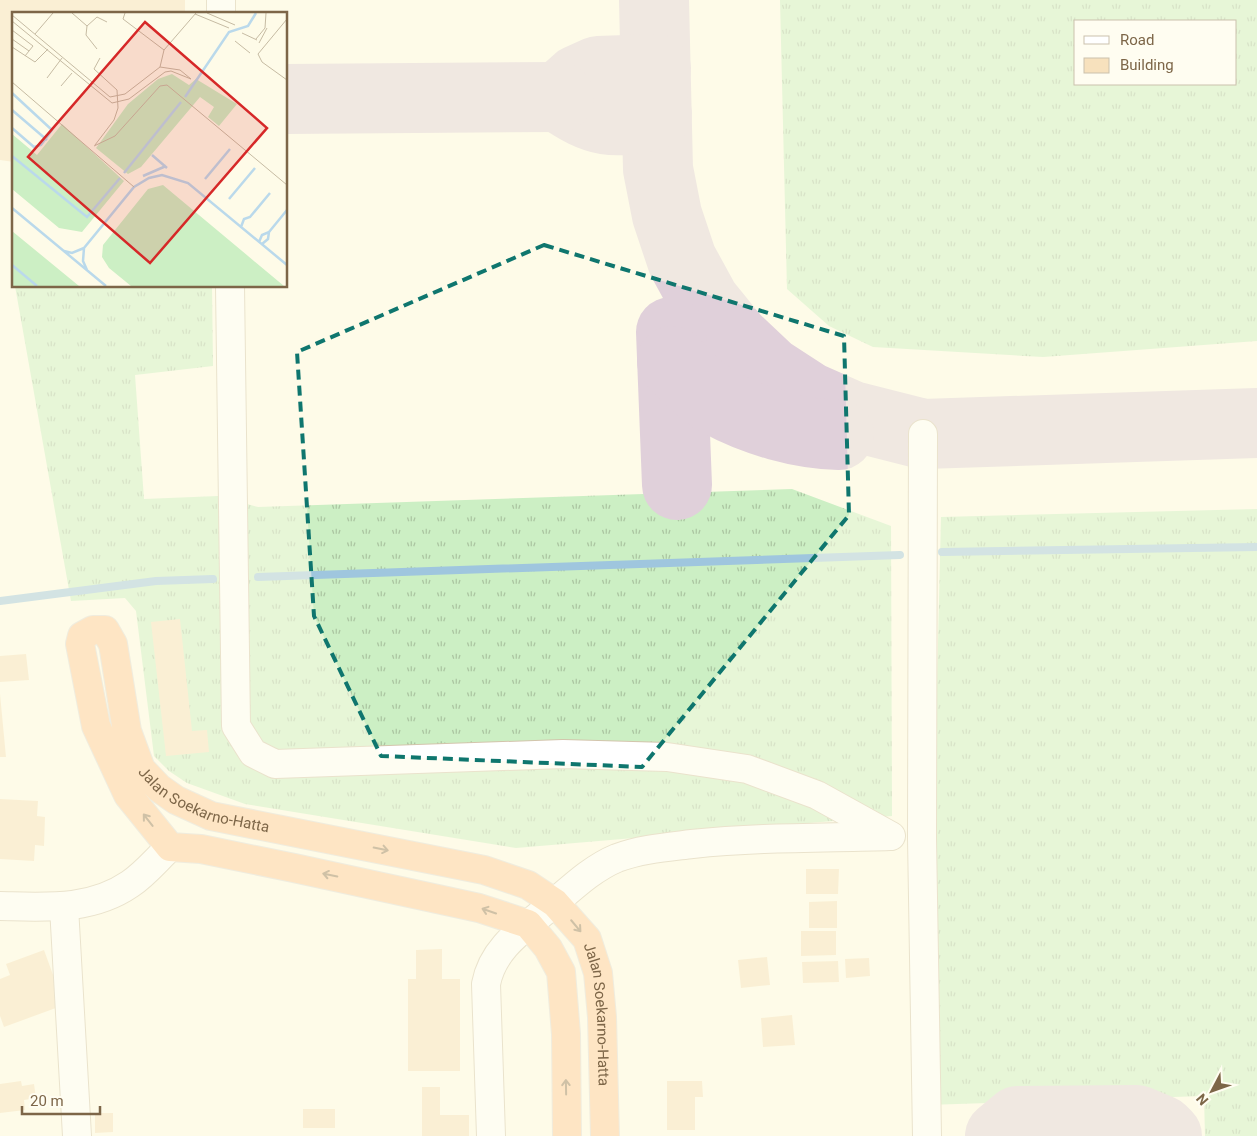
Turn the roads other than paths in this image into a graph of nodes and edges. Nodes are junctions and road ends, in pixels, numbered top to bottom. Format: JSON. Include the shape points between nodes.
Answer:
{"nodes":[{"id":1,"x":230,"y":288,"type":"edge"},
{"id":2,"x":923,"y":434,"type":"dead end"},
{"id":3,"x":296,"y":832,"type":"junction"},
{"id":4,"x":892,"y":836,"type":"junction"},
{"id":5,"x":922,"y":838,"type":"junction"},
{"id":6,"x":170,"y":847,"type":"junction"},
{"id":7,"x":294,"y":868,"type":"junction"},
{"id":8,"x":555,"y":903,"type":"junction"},
{"id":9,"x":0,"y":906,"type":"edge"},
{"id":10,"x":64,"y":907,"type":"junction"},
{"id":11,"x":528,"y":924,"type":"junction"},
{"id":12,"x":77,"y":1136,"type":"edge"},
{"id":13,"x":491,"y":1136,"type":"edge"},
{"id":14,"x":567,"y":1136,"type":"edge"},
{"id":15,"x":605,"y":1136,"type":"edge"},
{"id":16,"x":927,"y":1136,"type":"edge"}],
"edges":[{"from":1,"to":4,"type":"street","via":[[236,726],[253,753],[275,764],[564,754],[667,757],[747,769],[817,795]]},
{"from":2,"to":5,"type":"street"},
{"from":6,"to":3,"type":"highway","name":"Jalan Soekarno-Hatta","one_way":true,"via":[[128,795],[96,726],[80,644],[82,636],[93,630],[105,630],[113,644],[127,731],[141,770],[159,788],[176,800],[211,816]]},
{"from":3,"to":7,"type":"highway"},
{"from":3,"to":8,"type":"highway","name":"Jalan Soekarno-Hatta","one_way":true,"via":[[484,870],[528,885]]},
{"from":4,"to":5,"type":"street"},
{"from":4,"to":8,"type":"street","via":[[734,840],[636,852],[616,858]]},
{"from":5,"to":16,"type":"street"},
{"from":6,"to":7,"type":"highway","via":[[201,849]]},
{"from":6,"to":10,"type":"street","via":[[132,883],[104,899]]},
{"from":11,"to":7,"type":"highway","one_way":true,"via":[[479,908]]},
{"from":8,"to":11,"type":"street"},
{"from":8,"to":15,"type":"highway","name":"Jalan Soekarno-Hatta","one_way":true,"via":[[587,939],[598,973]]},
{"from":9,"to":10,"type":"street"},
{"from":10,"to":12,"type":"street"},
{"from":11,"to":13,"type":"street","via":[[496,955],[487,977]]},
{"from":14,"to":11,"type":"highway","name":"Jalan Soekarno-Hatta","one_way":true,"via":[[566,1034],[560,972],[548,948]]}]}
